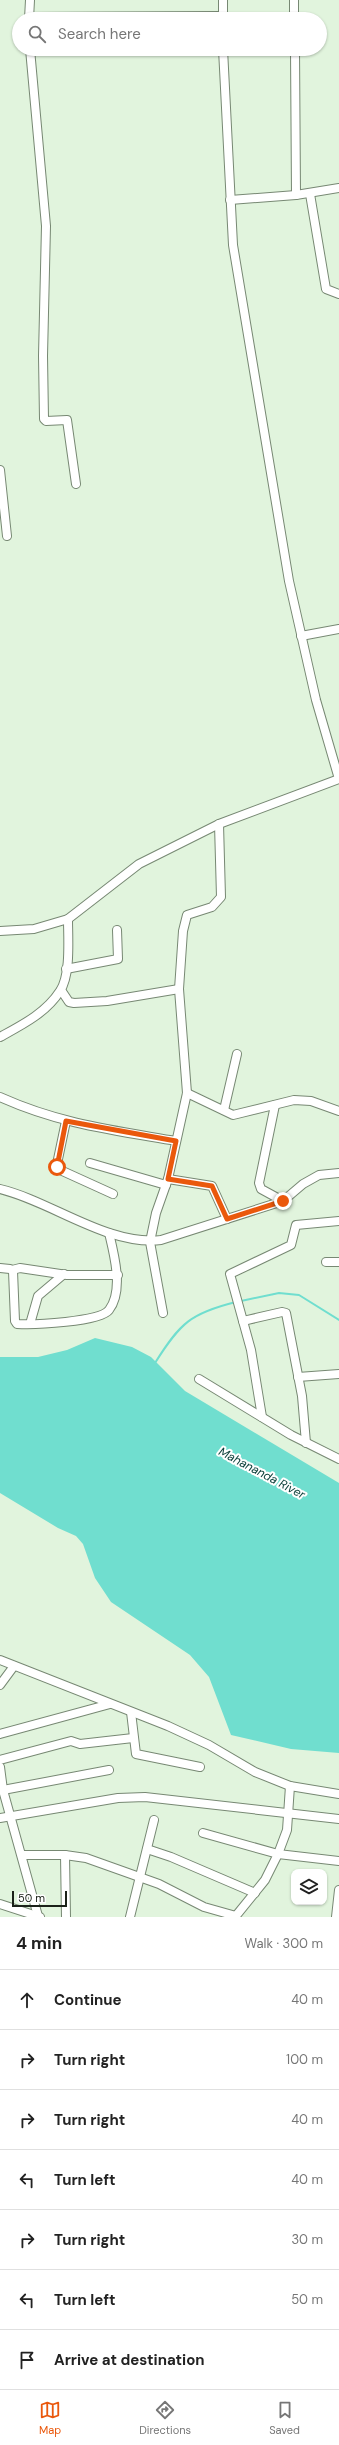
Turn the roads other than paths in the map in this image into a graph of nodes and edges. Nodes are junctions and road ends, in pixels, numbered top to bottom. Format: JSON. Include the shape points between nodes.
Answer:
{"nodes":[{"id":1,"x":30,"y":0,"type":"edge"},
{"id":2,"x":223,"y":0,"type":"edge"},
{"id":3,"x":294,"y":0,"type":"edge"},
{"id":4,"x":29,"y":12,"type":"edge"},
{"id":5,"x":223,"y":12,"type":"edge"},
{"id":6,"x":294,"y":12,"type":"edge"},
{"id":7,"x":31,"y":56,"type":"edge"},
{"id":8,"x":223,"y":56,"type":"edge"},
{"id":9,"x":295,"y":56,"type":"edge"},
{"id":10,"x":339,"y":188,"type":"edge"},
{"id":11,"x":310,"y":194,"type":"junction"},
{"id":12,"x":296,"y":195,"type":"junction"},
{"id":13,"x":230,"y":200,"type":"junction"},
{"id":14,"x":339,"y":294,"type":"edge"},
{"id":15,"x":0,"y":470,"type":"edge"},
{"id":16,"x":76,"y":484,"type":"dead end"},
{"id":17,"x":3,"y":517,"type":"edge"},
{"id":18,"x":7,"y":536,"type":"dead end"},
{"id":19,"x":339,"y":629,"type":"edge"},
{"id":20,"x":301,"y":636,"type":"junction"},
{"id":21,"x":339,"y":779,"type":"edge"},
{"id":22,"x":219,"y":824,"type":"junction"},
{"id":23,"x":68,"y":919,"type":"junction"},
{"id":24,"x":117,"y":930,"type":"dead end"},
{"id":25,"x":0,"y":931,"type":"edge"},
{"id":26,"x":66,"y":969,"type":"junction"},
{"id":27,"x":61,"y":990,"type":"junction"},
{"id":28,"x":179,"y":990,"type":"junction"},
{"id":29,"x":0,"y":1037,"type":"edge"},
{"id":30,"x":237,"y":1054,"type":"dead end"},
{"id":31,"x":187,"y":1093,"type":"junction"},
{"id":32,"x":0,"y":1097,"type":"edge"},
{"id":33,"x":275,"y":1105,"type":"junction"},
{"id":34,"x":224,"y":1110,"type":"junction"},
{"id":35,"x":339,"y":1110,"type":"edge"},
{"id":36,"x":66,"y":1121,"type":"junction"},
{"id":37,"x":176,"y":1141,"type":"junction"},
{"id":38,"x":90,"y":1163,"type":"dead end"},
{"id":39,"x":339,"y":1173,"type":"edge"},
{"id":40,"x":167,"y":1182,"type":"junction"},
{"id":41,"x":0,"y":1189,"type":"edge"},
{"id":42,"x":113,"y":1194,"type":"dead end"},
{"id":43,"x":283,"y":1201,"type":"junction"},
{"id":44,"x":227,"y":1219,"type":"junction"},
{"id":45,"x":339,"y":1221,"type":"edge"},
{"id":46,"x":109,"y":1233,"type":"junction"},
{"id":47,"x":150,"y":1242,"type":"junction"},
{"id":48,"x":326,"y":1262,"type":"dead end"},
{"id":49,"x":339,"y":1262,"type":"edge"},
{"id":50,"x":0,"y":1268,"type":"edge"},
{"id":51,"x":12,"y":1270,"type":"junction"},
{"id":52,"x":64,"y":1274,"type":"junction"},
{"id":53,"x":118,"y":1275,"type":"junction"},
{"id":54,"x":163,"y":1313,"type":"dead end"},
{"id":55,"x":243,"y":1320,"type":"junction"},
{"id":56,"x":30,"y":1324,"type":"junction"},
{"id":57,"x":339,"y":1374,"type":"edge"},
{"id":58,"x":298,"y":1377,"type":"junction"},
{"id":59,"x":200,"y":1379,"type":"dead end"},
{"id":60,"x":262,"y":1418,"type":"junction"},
{"id":61,"x":306,"y":1443,"type":"junction"},
{"id":62,"x":339,"y":1459,"type":"edge"},
{"id":63,"x":0,"y":1660,"type":"edge"},
{"id":64,"x":14,"y":1666,"type":"junction"},
{"id":65,"x":0,"y":1685,"type":"edge"},
{"id":66,"x":110,"y":1704,"type":"junction"},
{"id":67,"x":131,"y":1712,"type":"junction"},
{"id":68,"x":0,"y":1734,"type":"edge"},
{"id":69,"x":133,"y":1738,"type":"junction"},
{"id":70,"x":0,"y":1760,"type":"edge"},
{"id":71,"x":0,"y":1767,"type":"edge"},
{"id":72,"x":200,"y":1767,"type":"dead end"},
{"id":73,"x":109,"y":1770,"type":"dead end"},
{"id":74,"x":290,"y":1786,"type":"junction"},
{"id":75,"x":3,"y":1790,"type":"junction"},
{"id":76,"x":339,"y":1794,"type":"edge"},
{"id":77,"x":286,"y":1815,"type":"junction"},
{"id":78,"x":12,"y":1816,"type":"junction"},
{"id":79,"x":0,"y":1818,"type":"edge"},
{"id":80,"x":339,"y":1819,"type":"edge"},
{"id":81,"x":154,"y":1820,"type":"dead end"},
{"id":82,"x":203,"y":1833,"type":"dead end"},
{"id":83,"x":147,"y":1849,"type":"junction"},
{"id":84,"x":65,"y":1854,"type":"junction"},
{"id":85,"x":278,"y":1854,"type":"junction"},
{"id":86,"x":22,"y":1855,"type":"junction"},
{"id":87,"x":339,"y":1862,"type":"edge"},
{"id":88,"x":141,"y":1876,"type":"junction"},
{"id":89,"x":339,"y":1890,"type":"edge"},
{"id":90,"x":255,"y":1893,"type":"junction"},
{"id":91,"x":0,"y":1904,"type":"edge"},
{"id":92,"x":235,"y":1916,"type":"edge"},
{"id":93,"x":39,"y":1917,"type":"edge"},
{"id":94,"x":66,"y":1917,"type":"edge"},
{"id":95,"x":130,"y":1917,"type":"edge"},
{"id":96,"x":336,"y":1917,"type":"edge"}],
"edges":[{"from":1,"to":4,"type":"street"},
{"from":2,"to":5,"type":"street"},
{"from":3,"to":6,"type":"street"},
{"from":7,"to":16,"type":"street","via":[[46,226],[44,419],[67,420]]},
{"from":8,"to":13,"type":"street"},
{"from":9,"to":12,"type":"street"},
{"from":10,"to":11,"type":"street"},
{"from":11,"to":12,"type":"street"},
{"from":11,"to":14,"type":"street","via":[[327,290]]},
{"from":12,"to":13,"type":"street"},
{"from":13,"to":20,"type":"street","via":[[234,253],[289,581]]},
{"from":15,"to":17,"type":"street"},
{"from":17,"to":18,"type":"street"},
{"from":19,"to":20,"type":"street"},
{"from":20,"to":21,"type":"street"},
{"from":21,"to":22,"type":"street"},
{"from":22,"to":23,"type":"street","via":[[139,864]]},
{"from":22,"to":28,"type":"street","via":[[221,897],[212,907],[190,913],[185,917]]},
{"from":23,"to":25,"type":"street","via":[[34,929]]},
{"from":23,"to":26,"type":"street"},
{"from":24,"to":26,"type":"street","via":[[118,959]]},
{"from":26,"to":27,"type":"street"},
{"from":27,"to":28,"type":"street","via":[[69,1002],[74,1003]]},
{"from":27,"to":29,"type":"street","via":[[30,1020]]},
{"from":28,"to":31,"type":"street"},
{"from":30,"to":34,"type":"street"},
{"from":31,"to":34,"type":"street"},
{"from":31,"to":37,"type":"street"},
{"from":32,"to":36,"type":"street"},
{"from":33,"to":34,"type":"street","via":[[238,1114]]},
{"from":33,"to":35,"type":"street","via":[[304,1100]]},
{"from":33,"to":43,"type":"street","via":[[259,1183],[261,1189]]},
{"from":36,"to":37,"type":"street"},
{"from":36,"to":42,"type":"street","via":[[58,1170]]},
{"from":37,"to":40,"type":"street"},
{"from":38,"to":40,"type":"street"},
{"from":39,"to":43,"type":"street","via":[[319,1175],[303,1184]]},
{"from":40,"to":44,"type":"street","via":[[212,1186]]},
{"from":40,"to":47,"type":"street"},
{"from":41,"to":46,"type":"street","via":[[32,1199]]},
{"from":43,"to":44,"type":"street"},
{"from":44,"to":47,"type":"street"},
{"from":45,"to":55,"type":"street","via":[[295,1225],[292,1245],[230,1273]]},
{"from":46,"to":47,"type":"street"},
{"from":46,"to":53,"type":"street"},
{"from":47,"to":54,"type":"street"},
{"from":48,"to":49,"type":"street"},
{"from":50,"to":51,"type":"street"},
{"from":51,"to":52,"type":"street","via":[[20,1268]]},
{"from":51,"to":56,"type":"street","via":[[15,1322]]},
{"from":52,"to":53,"type":"street"},
{"from":52,"to":56,"type":"street","via":[[38,1296]]},
{"from":53,"to":56,"type":"street","via":[[112,1306],[107,1313],[65,1323]]},
{"from":55,"to":58,"type":"street","via":[[285,1312]]},
{"from":55,"to":60,"type":"street","via":[[251,1350]]},
{"from":57,"to":58,"type":"street"},
{"from":58,"to":61,"type":"street"},
{"from":59,"to":60,"type":"street"},
{"from":60,"to":61,"type":"street"},
{"from":61,"to":62,"type":"street"},
{"from":63,"to":64,"type":"street"},
{"from":64,"to":65,"type":"street"},
{"from":64,"to":66,"type":"street"},
{"from":66,"to":67,"type":"street"},
{"from":66,"to":68,"type":"street"},
{"from":67,"to":69,"type":"street"},
{"from":67,"to":74,"type":"street","via":[[209,1745],[255,1772]]},
{"from":69,"to":70,"type":"street","via":[[80,1744],[71,1741]]},
{"from":69,"to":72,"type":"street","via":[[137,1754]]},
{"from":71,"to":75,"type":"street"},
{"from":73,"to":75,"type":"street"},
{"from":74,"to":76,"type":"street"},
{"from":74,"to":77,"type":"street"},
{"from":75,"to":78,"type":"street"},
{"from":77,"to":78,"type":"street","via":[[145,1797],[105,1800]]},
{"from":77,"to":80,"type":"street"},
{"from":77,"to":85,"type":"street","via":[[287,1830]]},
{"from":78,"to":79,"type":"street"},
{"from":78,"to":86,"type":"street"},
{"from":81,"to":83,"type":"street"},
{"from":82,"to":85,"type":"street"},
{"from":83,"to":88,"type":"street"},
{"from":83,"to":90,"type":"street"},
{"from":84,"to":86,"type":"street"},
{"from":84,"to":88,"type":"street"},
{"from":84,"to":94,"type":"street"},
{"from":85,"to":87,"type":"street"},
{"from":85,"to":90,"type":"street","via":[[266,1880]]},
{"from":86,"to":93,"type":"street"},
{"from":88,"to":92,"type":"street","via":[[190,1901]]},
{"from":88,"to":95,"type":"street"},
{"from":89,"to":96,"type":"street"},
{"from":90,"to":92,"type":"street"},
{"from":91,"to":93,"type":"street"}]}
